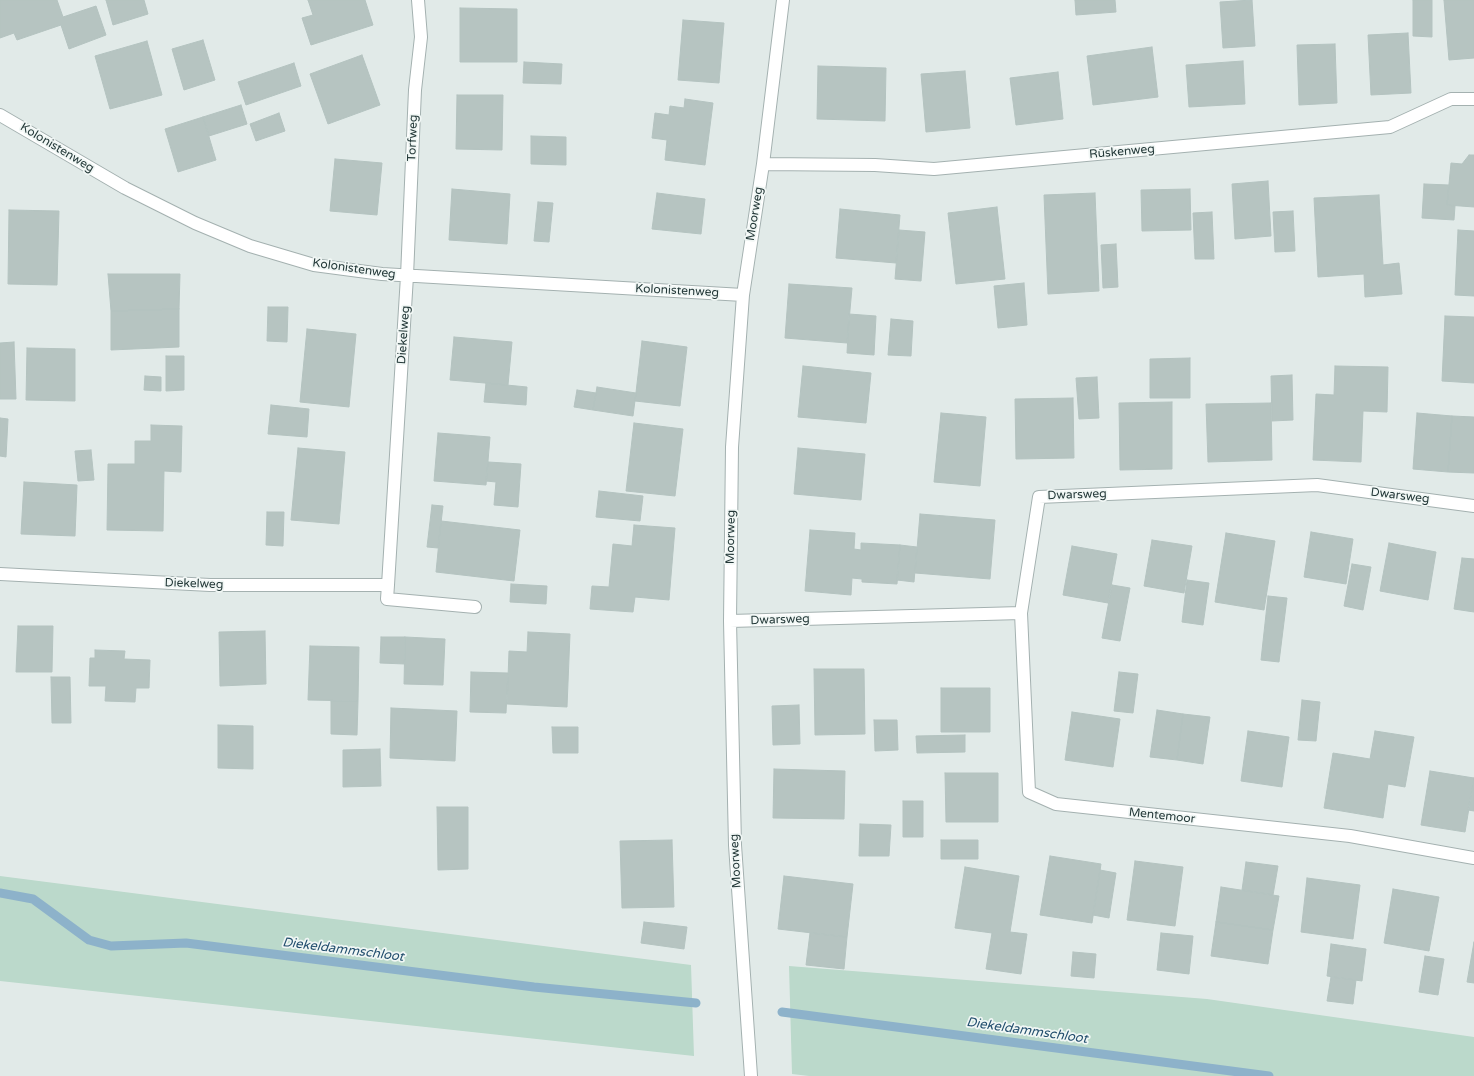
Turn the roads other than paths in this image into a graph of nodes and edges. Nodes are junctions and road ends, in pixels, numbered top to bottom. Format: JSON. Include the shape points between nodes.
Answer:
{"nodes":[{"id":1,"x":418,"y":0,"type":"edge"},
{"id":2,"x":783,"y":0,"type":"edge"},
{"id":3,"x":1474,"y":99,"type":"edge"},
{"id":4,"x":0,"y":115,"type":"edge"},
{"id":5,"x":763,"y":164,"type":"junction"},
{"id":6,"x":407,"y":276,"type":"junction"},
{"id":7,"x":743,"y":295,"type":"junction"},
{"id":8,"x":1474,"y":506,"type":"edge"},
{"id":9,"x":0,"y":574,"type":"edge"},
{"id":10,"x":388,"y":585,"type":"junction"},
{"id":11,"x":475,"y":607,"type":"dead end"},
{"id":12,"x":1021,"y":613,"type":"junction"},
{"id":13,"x":730,"y":621,"type":"junction"},
{"id":14,"x":1474,"y":858,"type":"edge"},
{"id":15,"x":751,"y":1076,"type":"edge"}],
"edges":[{"from":1,"to":6,"type":"street","name":"Torfweg","via":[[421,37],[415,90]]},
{"from":2,"to":5,"type":"street","name":"Moorweg"},
{"from":3,"to":5,"type":"street","name":"Rüskenweg","via":[[1451,99],[1390,127],[934,169],[875,165]]},
{"from":4,"to":6,"type":"street","name":"Kolonistenweg","via":[[125,188],[250,246],[314,265]]},
{"from":5,"to":7,"type":"street","name":"Moorweg"},
{"from":6,"to":7,"type":"street","name":"Kolonistenweg"},
{"from":6,"to":10,"type":"street","name":"Diekelweg"},
{"from":7,"to":13,"type":"street","name":"Moorweg","via":[[732,448]]},
{"from":8,"to":12,"type":"street","name":"Dwarsweg","via":[[1316,485],[1039,497]]},
{"from":9,"to":10,"type":"street","name":"Diekelweg","via":[[210,585]]},
{"from":10,"to":11,"type":"street","name":"Diekelweg","via":[[387,599]]},
{"from":12,"to":13,"type":"street","name":"Dwarsweg"},
{"from":12,"to":14,"type":"street","name":"Mentemoor","via":[[1029,792],[1056,804],[1350,836]]},
{"from":13,"to":15,"type":"street","name":"Moorweg","via":[[735,845]]}]}
